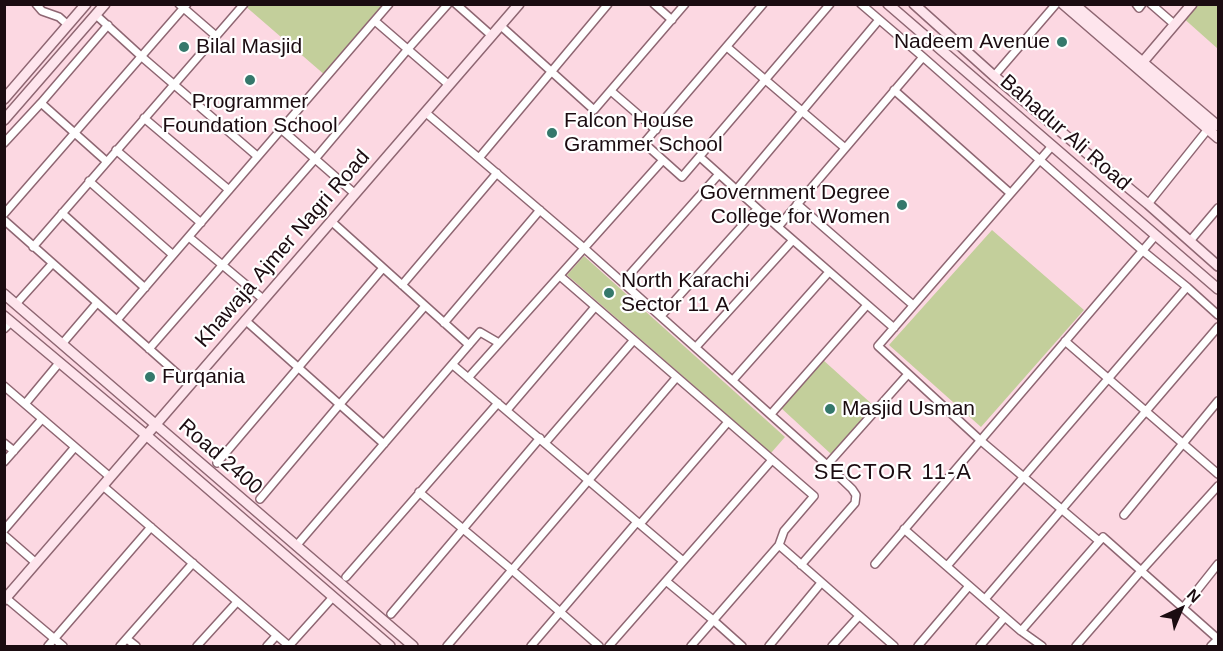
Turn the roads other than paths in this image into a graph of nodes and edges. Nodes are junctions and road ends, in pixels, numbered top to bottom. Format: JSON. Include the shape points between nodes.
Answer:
{"nodes":[{"id":1,"x":36,"y":4,"type":"edge"},
{"id":2,"x":86,"y":4,"type":"edge"},
{"id":3,"x":105,"y":4,"type":"edge"},
{"id":4,"x":244,"y":4,"type":"edge"},
{"id":5,"x":388,"y":4,"type":"edge"},
{"id":6,"x":448,"y":4,"type":"edge"},
{"id":7,"x":456,"y":4,"type":"edge"},
{"id":8,"x":519,"y":4,"type":"edge"},
{"id":9,"x":608,"y":4,"type":"edge"},
{"id":10,"x":654,"y":4,"type":"edge"},
{"id":11,"x":686,"y":4,"type":"edge"},
{"id":12,"x":763,"y":4,"type":"edge"},
{"id":13,"x":830,"y":4,"type":"edge"},
{"id":14,"x":861,"y":4,"type":"edge"},
{"id":15,"x":888,"y":4,"type":"edge"},
{"id":16,"x":914,"y":4,"type":"edge"},
{"id":17,"x":1056,"y":4,"type":"edge"},
{"id":18,"x":1063,"y":4,"type":"edge"},
{"id":19,"x":1074,"y":4,"type":"edge"},
{"id":20,"x":1136,"y":4,"type":"edge"},
{"id":21,"x":1142,"y":4,"type":"edge"},
{"id":22,"x":1151,"y":4,"type":"edge"},
{"id":23,"x":1192,"y":4,"type":"edge"},
{"id":24,"x":183,"y":6,"type":"edge"},
{"id":25,"x":96,"y":15,"type":"junction"},
{"id":26,"x":672,"y":20,"type":"junction"},
{"id":27,"x":375,"y":21,"type":"junction"},
{"id":28,"x":878,"y":21,"type":"junction"},
{"id":29,"x":1174,"y":24,"type":"junction"},
{"id":30,"x":108,"y":25,"type":"junction"},
{"id":31,"x":68,"y":26,"type":"junction"},
{"id":32,"x":501,"y":26,"type":"junction"},
{"id":33,"x":216,"y":36,"type":"junction"},
{"id":34,"x":492,"y":36,"type":"junction"},
{"id":35,"x":727,"y":47,"type":"junction"},
{"id":36,"x":408,"y":49,"type":"junction"},
{"id":37,"x":142,"y":57,"type":"junction"},
{"id":38,"x":923,"y":57,"type":"junction"},
{"id":39,"x":1141,"y":65,"type":"junction"},
{"id":40,"x":551,"y":72,"type":"junction"},
{"id":41,"x":994,"y":76,"type":"junction"},
{"id":42,"x":766,"y":80,"type":"junction"},
{"id":43,"x":174,"y":84,"type":"junction"},
{"id":44,"x":449,"y":85,"type":"junction"},
{"id":45,"x":894,"y":90,"type":"junction"},
{"id":46,"x":612,"y":91,"type":"junction"},
{"id":47,"x":4,"y":99,"type":"edge"},
{"id":48,"x":41,"y":103,"type":"junction"},
{"id":49,"x":803,"y":111,"type":"junction"},
{"id":50,"x":425,"y":112,"type":"junction"},
{"id":51,"x":144,"y":118,"type":"junction"},
{"id":52,"x":4,"y":120,"type":"edge"},
{"id":53,"x":1218,"y":126,"type":"edge"},
{"id":54,"x":281,"y":129,"type":"junction"},
{"id":55,"x":1208,"y":129,"type":"junction"},
{"id":56,"x":656,"y":130,"type":"junction"},
{"id":57,"x":75,"y":134,"type":"junction"},
{"id":58,"x":1218,"y":138,"type":"edge"},
{"id":59,"x":4,"y":143,"type":"edge"},
{"id":60,"x":1052,"y":146,"type":"junction"},
{"id":61,"x":845,"y":148,"type":"junction"},
{"id":62,"x":116,"y":150,"type":"junction"},
{"id":63,"x":257,"y":156,"type":"junction"},
{"id":64,"x":700,"y":157,"type":"junction"},
{"id":65,"x":479,"y":158,"type":"junction"},
{"id":66,"x":315,"y":159,"type":"junction"},
{"id":67,"x":663,"y":160,"type":"junction"},
{"id":68,"x":1038,"y":160,"type":"junction"},
{"id":69,"x":106,"y":161,"type":"junction"},
{"id":70,"x":497,"y":173,"type":"junction"},
{"id":71,"x":719,"y":174,"type":"junction"},
{"id":72,"x":89,"y":182,"type":"junction"},
{"id":73,"x":1126,"y":186,"type":"junction"},
{"id":74,"x":736,"y":189,"type":"junction"},
{"id":75,"x":229,"y":190,"type":"junction"},
{"id":76,"x":1010,"y":193,"type":"junction"},
{"id":77,"x":354,"y":194,"type":"junction"},
{"id":78,"x":1114,"y":199,"type":"junction"},
{"id":79,"x":797,"y":204,"type":"junction"},
{"id":80,"x":1148,"y":204,"type":"junction"},
{"id":81,"x":1218,"y":208,"type":"edge"},
{"id":82,"x":757,"y":209,"type":"junction"},
{"id":83,"x":540,"y":210,"type":"junction"},
{"id":84,"x":62,"y":213,"type":"junction"},
{"id":85,"x":4,"y":214,"type":"edge"},
{"id":86,"x":4,"y":220,"type":"edge"},
{"id":87,"x":331,"y":221,"type":"junction"},
{"id":88,"x":201,"y":224,"type":"junction"},
{"id":89,"x":778,"y":227,"type":"junction"},
{"id":90,"x":1156,"y":235,"type":"junction"},
{"id":91,"x":189,"y":237,"type":"junction"},
{"id":92,"x":793,"y":240,"type":"junction"},
{"id":93,"x":1190,"y":241,"type":"junction"},
{"id":94,"x":33,"y":247,"type":"junction"},
{"id":95,"x":584,"y":248,"type":"junction"},
{"id":96,"x":1143,"y":251,"type":"junction"},
{"id":97,"x":173,"y":255,"type":"junction"},
{"id":98,"x":52,"y":264,"type":"junction"},
{"id":99,"x":222,"y":266,"type":"junction"},
{"id":100,"x":1218,"y":266,"type":"edge"},
{"id":101,"x":383,"y":268,"type":"junction"},
{"id":102,"x":829,"y":272,"type":"junction"},
{"id":103,"x":560,"y":276,"type":"junction"},
{"id":104,"x":623,"y":282,"type":"junction"},
{"id":105,"x":402,"y":285,"type":"junction"},
{"id":106,"x":1188,"y":287,"type":"junction"},
{"id":107,"x":145,"y":288,"type":"junction"},
{"id":108,"x":1218,"y":289,"type":"edge"},
{"id":109,"x":4,"y":294,"type":"edge"},
{"id":110,"x":263,"y":299,"type":"junction"},
{"id":111,"x":98,"y":303,"type":"junction"},
{"id":112,"x":16,"y":304,"type":"junction"},
{"id":113,"x":867,"y":305,"type":"junction"},
{"id":114,"x":913,"y":305,"type":"junction"},
{"id":115,"x":425,"y":306,"type":"junction"},
{"id":116,"x":595,"y":307,"type":"junction"},
{"id":117,"x":1218,"y":315,"type":"edge"},
{"id":118,"x":661,"y":316,"type":"junction"},
{"id":119,"x":117,"y":320,"type":"junction"},
{"id":120,"x":245,"y":320,"type":"junction"},
{"id":121,"x":7,"y":322,"type":"edge"},
{"id":122,"x":444,"y":323,"type":"junction"},
{"id":123,"x":1218,"y":327,"type":"edge"},
{"id":124,"x":894,"y":328,"type":"junction"},
{"id":125,"x":633,"y":341,"type":"junction"},
{"id":126,"x":1065,"y":341,"type":"junction"},
{"id":127,"x":499,"y":343,"type":"junction"},
{"id":128,"x":62,"y":344,"type":"junction"},
{"id":129,"x":469,"y":345,"type":"junction"},
{"id":130,"x":696,"y":347,"type":"junction"},
{"id":131,"x":149,"y":349,"type":"junction"},
{"id":132,"x":59,"y":363,"type":"junction"},
{"id":133,"x":453,"y":365,"type":"junction"},
{"id":134,"x":298,"y":367,"type":"junction"},
{"id":135,"x":908,"y":374,"type":"junction"},
{"id":136,"x":468,"y":378,"type":"junction"},
{"id":137,"x":676,"y":378,"type":"junction"},
{"id":138,"x":1109,"y":379,"type":"junction"},
{"id":139,"x":733,"y":380,"type":"junction"},
{"id":140,"x":190,"y":384,"type":"junction"},
{"id":141,"x":4,"y":386,"type":"edge"},
{"id":142,"x":1218,"y":401,"type":"edge"},
{"id":143,"x":498,"y":403,"type":"junction"},
{"id":144,"x":25,"y":404,"type":"junction"},
{"id":145,"x":340,"y":404,"type":"junction"},
{"id":146,"x":507,"y":410,"type":"junction"},
{"id":147,"x":1146,"y":411,"type":"junction"},
{"id":148,"x":771,"y":414,"type":"junction"},
{"id":149,"x":42,"y":419,"type":"junction"},
{"id":150,"x":728,"y":422,"type":"junction"},
{"id":151,"x":155,"y":424,"type":"junction"},
{"id":152,"x":146,"y":435,"type":"junction"},
{"id":153,"x":980,"y":440,"type":"junction"},
{"id":154,"x":543,"y":441,"type":"junction"},
{"id":155,"x":4,"y":443,"type":"edge"},
{"id":156,"x":1183,"y":443,"type":"junction"},
{"id":157,"x":384,"y":444,"type":"junction"},
{"id":158,"x":75,"y":447,"type":"junction"},
{"id":159,"x":14,"y":451,"type":"junction"},
{"id":160,"x":772,"y":460,"type":"junction"},
{"id":161,"x":4,"y":462,"type":"edge"},
{"id":162,"x":217,"y":463,"type":"dead end"},
{"id":163,"x":827,"y":465,"type":"junction"},
{"id":164,"x":1218,"y":474,"type":"edge"},
{"id":165,"x":110,"y":477,"type":"junction"},
{"id":166,"x":1024,"y":478,"type":"junction"},
{"id":167,"x":589,"y":480,"type":"junction"},
{"id":168,"x":103,"y":486,"type":"junction"},
{"id":169,"x":1218,"y":486,"type":"edge"},
{"id":170,"x":419,"y":492,"type":"junction"},
{"id":171,"x":260,"y":499,"type":"dead end"},
{"id":172,"x":1062,"y":510,"type":"junction"},
{"id":173,"x":1124,"y":515,"type":"dead end"},
{"id":174,"x":639,"y":523,"type":"junction"},
{"id":175,"x":151,"y":527,"type":"junction"},
{"id":176,"x":463,"y":529,"type":"junction"},
{"id":177,"x":904,"y":529,"type":"junction"},
{"id":178,"x":4,"y":530,"type":"edge"},
{"id":179,"x":4,"y":535,"type":"edge"},
{"id":180,"x":1099,"y":541,"type":"junction"},
{"id":181,"x":296,"y":546,"type":"junction"},
{"id":182,"x":779,"y":546,"type":"junction"},
{"id":183,"x":683,"y":561,"type":"junction"},
{"id":184,"x":36,"y":563,"type":"junction"},
{"id":185,"x":193,"y":563,"type":"junction"},
{"id":186,"x":875,"y":564,"type":"dead end"},
{"id":187,"x":1218,"y":564,"type":"edge"},
{"id":188,"x":801,"y":565,"type":"junction"},
{"id":189,"x":947,"y":566,"type":"junction"},
{"id":190,"x":512,"y":570,"type":"junction"},
{"id":191,"x":1141,"y":570,"type":"junction"},
{"id":192,"x":346,"y":577,"type":"dead end"},
{"id":193,"x":666,"y":581,"type":"junction"},
{"id":194,"x":821,"y":583,"type":"junction"},
{"id":195,"x":969,"y":586,"type":"junction"},
{"id":196,"x":333,"y":597,"type":"junction"},
{"id":197,"x":5,"y":599,"type":"edge"},
{"id":198,"x":985,"y":599,"type":"junction"},
{"id":199,"x":237,"y":602,"type":"junction"},
{"id":200,"x":1183,"y":608,"type":"junction"},
{"id":201,"x":560,"y":613,"type":"junction"},
{"id":202,"x":391,"y":614,"type":"dead end"},
{"id":203,"x":859,"y":616,"type":"junction"},
{"id":204,"x":1005,"y":617,"type":"junction"},
{"id":205,"x":713,"y":620,"type":"junction"},
{"id":206,"x":1021,"y":631,"type":"junction"},
{"id":207,"x":276,"y":636,"type":"junction"},
{"id":208,"x":1218,"y":638,"type":"edge"},
{"id":209,"x":55,"y":639,"type":"junction"},
{"id":210,"x":127,"y":639,"type":"junction"},
{"id":211,"x":48,"y":646,"type":"edge"},
{"id":212,"x":63,"y":646,"type":"edge"},
{"id":213,"x":120,"y":646,"type":"edge"},
{"id":214,"x":136,"y":646,"type":"edge"},
{"id":215,"x":197,"y":646,"type":"edge"},
{"id":216,"x":267,"y":646,"type":"edge"},
{"id":217,"x":289,"y":646,"type":"edge"},
{"id":218,"x":390,"y":646,"type":"edge"},
{"id":219,"x":413,"y":646,"type":"edge"},
{"id":220,"x":447,"y":646,"type":"edge"},
{"id":221,"x":531,"y":646,"type":"edge"},
{"id":222,"x":598,"y":646,"type":"edge"},
{"id":223,"x":609,"y":646,"type":"edge"},
{"id":224,"x":691,"y":646,"type":"edge"},
{"id":225,"x":742,"y":646,"type":"edge"},
{"id":226,"x":769,"y":646,"type":"edge"},
{"id":227,"x":832,"y":646,"type":"edge"},
{"id":228,"x":893,"y":646,"type":"edge"},
{"id":229,"x":918,"y":646,"type":"edge"},
{"id":230,"x":980,"y":646,"type":"edge"},
{"id":231,"x":1042,"y":646,"type":"edge"},
{"id":232,"x":1076,"y":646,"type":"edge"},
{"id":233,"x":1211,"y":646,"type":"edge"}],
"edges":[{"from":1,"to":31,"type":"street"},
{"from":2,"to":31,"type":"main road"},
{"from":3,"to":25,"type":"main road"},
{"from":4,"to":33,"type":"street"},
{"from":5,"to":27,"type":"street"},
{"from":6,"to":36,"type":"street"},
{"from":7,"to":34,"type":"street"},
{"from":8,"to":32,"type":"main road","name":"Khawaja Ajmer Nagri Road"},
{"from":9,"to":40,"type":"street"},
{"from":10,"to":26,"type":"street"},
{"from":11,"to":26,"type":"street"},
{"from":12,"to":35,"type":"street"},
{"from":13,"to":42,"type":"street"},
{"from":14,"to":28,"type":"street"},
{"from":15,"to":60,"type":"main road","name":"Bahadur Ali Road"},
{"from":16,"to":41,"type":"main road","name":"Bahadur Ali Road"},
{"from":17,"to":41,"type":"street"},
{"from":18,"to":39,"type":"main road"},
{"from":19,"to":39,"type":"main road"},
{"from":20,"to":21,"type":"street","via":[[1139,8]]},
{"from":22,"to":29,"type":"street"},
{"from":23,"to":29,"type":"main road"},
{"from":24,"to":33,"type":"street"},
{"from":24,"to":37,"type":"street"},
{"from":25,"to":30,"type":"street"},
{"from":25,"to":52,"type":"main road"},
{"from":26,"to":46,"type":"street"},
{"from":27,"to":36,"type":"street"},
{"from":27,"to":54,"type":"street"},
{"from":28,"to":38,"type":"street"},
{"from":28,"to":49,"type":"street"},
{"from":29,"to":39,"type":"main road"},
{"from":30,"to":37,"type":"street"},
{"from":30,"to":48,"type":"street"},
{"from":31,"to":47,"type":"main road"},
{"from":32,"to":34,"type":"main road","name":"Khawaja Ajmer Nagri Road"},
{"from":32,"to":40,"type":"street"},
{"from":33,"to":43,"type":"street"},
{"from":34,"to":44,"type":"main road","name":"Khawaja Ajmer Nagri Road"},
{"from":35,"to":42,"type":"street"},
{"from":35,"to":56,"type":"street"},
{"from":36,"to":44,"type":"street"},
{"from":36,"to":66,"type":"street"},
{"from":37,"to":43,"type":"street"},
{"from":37,"to":57,"type":"street"},
{"from":38,"to":45,"type":"street"},
{"from":38,"to":68,"type":"street"},
{"from":39,"to":53,"type":"main road"},
{"from":39,"to":55,"type":"main road"},
{"from":40,"to":46,"type":"street","via":[[594,110]]},
{"from":40,"to":65,"type":"street"},
{"from":41,"to":73,"type":"main road","name":"Bahadur Ali Road"},
{"from":42,"to":49,"type":"street"},
{"from":42,"to":64,"type":"street"},
{"from":43,"to":51,"type":"street"},
{"from":43,"to":63,"type":"street"},
{"from":44,"to":50,"type":"main road","name":"Khawaja Ajmer Nagri Road"},
{"from":45,"to":61,"type":"street"},
{"from":45,"to":76,"type":"street"},
{"from":46,"to":56,"type":"street"},
{"from":48,"to":57,"type":"street"},
{"from":48,"to":59,"type":"street"},
{"from":49,"to":61,"type":"street"},
{"from":49,"to":74,"type":"street"},
{"from":50,"to":65,"type":"street"},
{"from":50,"to":77,"type":"main road","name":"Khawaja Ajmer Nagri Road"},
{"from":51,"to":62,"type":"street"},
{"from":51,"to":75,"type":"street"},
{"from":54,"to":63,"type":"street"},
{"from":54,"to":66,"type":"street"},
{"from":55,"to":58,"type":"main road"},
{"from":55,"to":80,"type":"street"},
{"from":56,"to":67,"type":"street","via":[[644,143]]},
{"from":57,"to":69,"type":"street"},
{"from":57,"to":85,"type":"street"},
{"from":60,"to":68,"type":"street"},
{"from":60,"to":78,"type":"main road","name":"Bahadur Ali Road"},
{"from":61,"to":79,"type":"street"},
{"from":62,"to":69,"type":"street"},
{"from":62,"to":88,"type":"street"},
{"from":63,"to":75,"type":"street"},
{"from":64,"to":67,"type":"street","via":[[682,177]]},
{"from":64,"to":71,"type":"street"},
{"from":65,"to":70,"type":"street"},
{"from":66,"to":77,"type":"street"},
{"from":66,"to":99,"type":"street"},
{"from":67,"to":95,"type":"street"},
{"from":68,"to":76,"type":"street"},
{"from":68,"to":96,"type":"street"},
{"from":69,"to":72,"type":"street"},
{"from":70,"to":83,"type":"street"},
{"from":70,"to":105,"type":"street"},
{"from":71,"to":74,"type":"street"},
{"from":71,"to":104,"type":"street"},
{"from":72,"to":84,"type":"street"},
{"from":72,"to":97,"type":"street"},
{"from":73,"to":78,"type":"main road"},
{"from":73,"to":80,"type":"main road","name":"Bahadur Ali Road"},
{"from":74,"to":82,"type":"street"},
{"from":75,"to":88,"type":"street"},
{"from":76,"to":114,"type":"street"},
{"from":77,"to":87,"type":"main road","name":"Khawaja Ajmer Nagri Road"},
{"from":78,"to":90,"type":"main road","name":"Bahadur Ali Road"},
{"from":79,"to":89,"type":"street"},
{"from":79,"to":114,"type":"street"},
{"from":80,"to":93,"type":"main road","name":"Bahadur Ali Road"},
{"from":81,"to":93,"type":"street"},
{"from":82,"to":89,"type":"street"},
{"from":82,"to":118,"type":"street"},
{"from":83,"to":95,"type":"street"},
{"from":83,"to":122,"type":"street"},
{"from":84,"to":94,"type":"street"},
{"from":84,"to":107,"type":"street"},
{"from":86,"to":94,"type":"street"},
{"from":87,"to":101,"type":"street"},
{"from":87,"to":110,"type":"main road","name":"Khawaja Ajmer Nagri Road"},
{"from":88,"to":91,"type":"street"},
{"from":89,"to":92,"type":"street"},
{"from":90,"to":96,"type":"street"},
{"from":90,"to":108,"type":"main road","name":"Bahadur Ali Road"},
{"from":91,"to":97,"type":"street"},
{"from":91,"to":99,"type":"street"},
{"from":92,"to":102,"type":"street"},
{"from":92,"to":130,"type":"street"},
{"from":93,"to":100,"type":"main road","name":"Bahadur Ali Road"},
{"from":94,"to":98,"type":"street"},
{"from":95,"to":103,"type":"street"},
{"from":95,"to":104,"type":"street"},
{"from":96,"to":106,"type":"street"},
{"from":96,"to":126,"type":"street"},
{"from":97,"to":107,"type":"street"},
{"from":98,"to":111,"type":"street"},
{"from":98,"to":112,"type":"street"},
{"from":99,"to":110,"type":"street"},
{"from":99,"to":131,"type":"street"},
{"from":101,"to":105,"type":"street"},
{"from":101,"to":134,"type":"street"},
{"from":102,"to":113,"type":"street"},
{"from":102,"to":139,"type":"street"},
{"from":103,"to":116,"type":"street"},
{"from":103,"to":127,"type":"street"},
{"from":104,"to":118,"type":"street"},
{"from":105,"to":115,"type":"street"},
{"from":106,"to":117,"type":"street"},
{"from":106,"to":138,"type":"street"},
{"from":107,"to":119,"type":"street"},
{"from":109,"to":112,"type":"main road","name":"Road 2400"},
{"from":110,"to":120,"type":"main road","name":"Khawaja Ajmer Nagri Road"},
{"from":111,"to":119,"type":"street"},
{"from":111,"to":128,"type":"street"},
{"from":112,"to":128,"type":"main road","name":"Road 2400"},
{"from":113,"to":124,"type":"street"},
{"from":113,"to":148,"type":"street"},
{"from":114,"to":124,"type":"street"},
{"from":115,"to":122,"type":"street"},
{"from":115,"to":145,"type":"street"},
{"from":116,"to":125,"type":"street"},
{"from":116,"to":146,"type":"street"},
{"from":118,"to":130,"type":"street"},
{"from":119,"to":131,"type":"street"},
{"from":120,"to":134,"type":"street"},
{"from":120,"to":140,"type":"main road","name":"Khawaja Ajmer Nagri Road"},
{"from":121,"to":132,"type":"main road","name":"Road 2400"},
{"from":122,"to":129,"type":"street"},
{"from":123,"to":147,"type":"street"},
{"from":124,"to":135,"type":"street","via":[[878,346]]},
{"from":125,"to":137,"type":"street"},
{"from":125,"to":154,"type":"street"},
{"from":126,"to":138,"type":"street"},
{"from":126,"to":153,"type":"street"},
{"from":127,"to":129,"type":"street","via":[[480,332]]},
{"from":127,"to":136,"type":"street"},
{"from":128,"to":151,"type":"main road","name":"Road 2400"},
{"from":129,"to":133,"type":"street"},
{"from":130,"to":139,"type":"street"},
{"from":131,"to":140,"type":"street"},
{"from":132,"to":144,"type":"street"},
{"from":132,"to":152,"type":"main road","name":"Road 2400"},
{"from":133,"to":136,"type":"street"},
{"from":133,"to":157,"type":"street"},
{"from":134,"to":145,"type":"street"},
{"from":134,"to":162,"type":"street"},
{"from":135,"to":153,"type":"street"},
{"from":135,"to":163,"type":"street"},
{"from":136,"to":143,"type":"street"},
{"from":137,"to":150,"type":"street"},
{"from":137,"to":167,"type":"street"},
{"from":138,"to":147,"type":"street"},
{"from":138,"to":166,"type":"street"},
{"from":139,"to":148,"type":"street"},
{"from":140,"to":151,"type":"main road","name":"Khawaja Ajmer Nagri Road"},
{"from":141,"to":144,"type":"street"},
{"from":142,"to":156,"type":"street"},
{"from":143,"to":146,"type":"street"},
{"from":143,"to":170,"type":"street"},
{"from":144,"to":149,"type":"street"},
{"from":145,"to":157,"type":"street"},
{"from":145,"to":171,"type":"street"},
{"from":146,"to":154,"type":"street"},
{"from":147,"to":156,"type":"street"},
{"from":147,"to":172,"type":"street"},
{"from":148,"to":163,"type":"street"},
{"from":149,"to":158,"type":"street"},
{"from":149,"to":159,"type":"street"},
{"from":150,"to":160,"type":"street"},
{"from":150,"to":174,"type":"street"},
{"from":151,"to":152,"type":"main road","name":"Khawaja Ajmer Nagri Road"},
{"from":151,"to":181,"type":"main road","name":"Road 2400"},
{"from":152,"to":165,"type":"main road","name":"Khawaja Ajmer Nagri Road"},
{"from":152,"to":196,"type":"main road","name":"Road 2400"},
{"from":153,"to":166,"type":"street"},
{"from":153,"to":177,"type":"street"},
{"from":154,"to":167,"type":"street"},
{"from":154,"to":176,"type":"street"},
{"from":155,"to":159,"type":"street"},
{"from":156,"to":164,"type":"street"},
{"from":156,"to":173,"type":"street"},
{"from":157,"to":181,"type":"street"},
{"from":158,"to":165,"type":"street"},
{"from":158,"to":178,"type":"street"},
{"from":159,"to":161,"type":"street"},
{"from":160,"to":182,"type":"street","via":[[814,496],[784,531]]},
{"from":160,"to":183,"type":"street"},
{"from":163,"to":188,"type":"street","via":[[852,489],[855,503]]},
{"from":165,"to":168,"type":"main road","name":"Khawaja Ajmer Nagri Road"},
{"from":166,"to":172,"type":"street"},
{"from":166,"to":189,"type":"street"},
{"from":167,"to":174,"type":"street"},
{"from":167,"to":190,"type":"street"},
{"from":168,"to":175,"type":"street"},
{"from":168,"to":184,"type":"main road","name":"Khawaja Ajmer Nagri Road"},
{"from":169,"to":191,"type":"street"},
{"from":170,"to":176,"type":"street"},
{"from":170,"to":192,"type":"street"},
{"from":172,"to":180,"type":"street"},
{"from":172,"to":198,"type":"street"},
{"from":174,"to":183,"type":"street"},
{"from":174,"to":201,"type":"street"},
{"from":175,"to":185,"type":"street"},
{"from":175,"to":209,"type":"street"},
{"from":176,"to":190,"type":"street"},
{"from":176,"to":202,"type":"street"},
{"from":177,"to":186,"type":"street"},
{"from":177,"to":189,"type":"street"},
{"from":179,"to":184,"type":"street"},
{"from":180,"to":191,"type":"street","via":[[1102,537]]},
{"from":180,"to":206,"type":"street"},
{"from":181,"to":219,"type":"main road","name":"Road 2400"},
{"from":182,"to":188,"type":"street"},
{"from":182,"to":205,"type":"street"},
{"from":183,"to":193,"type":"street"},
{"from":184,"to":197,"type":"main road","name":"Khawaja Ajmer Nagri Road"},
{"from":185,"to":199,"type":"street"},
{"from":185,"to":210,"type":"street"},
{"from":187,"to":200,"type":"street"},
{"from":188,"to":194,"type":"street"},
{"from":189,"to":195,"type":"street"},
{"from":190,"to":201,"type":"street"},
{"from":190,"to":220,"type":"street"},
{"from":191,"to":200,"type":"street"},
{"from":191,"to":232,"type":"street"},
{"from":193,"to":205,"type":"street"},
{"from":193,"to":223,"type":"street"},
{"from":194,"to":203,"type":"street"},
{"from":194,"to":226,"type":"street"},
{"from":195,"to":198,"type":"street"},
{"from":195,"to":229,"type":"street"},
{"from":196,"to":217,"type":"street"},
{"from":196,"to":218,"type":"main road","name":"Road 2400"},
{"from":197,"to":209,"type":"street"},
{"from":198,"to":204,"type":"street"},
{"from":199,"to":207,"type":"street"},
{"from":199,"to":215,"type":"street"},
{"from":200,"to":208,"type":"street"},
{"from":201,"to":221,"type":"street"},
{"from":201,"to":222,"type":"street"},
{"from":203,"to":227,"type":"street"},
{"from":203,"to":228,"type":"street"},
{"from":204,"to":206,"type":"street"},
{"from":204,"to":230,"type":"street"},
{"from":205,"to":224,"type":"street"},
{"from":205,"to":225,"type":"street"},
{"from":206,"to":231,"type":"street"},
{"from":207,"to":216,"type":"street"},
{"from":207,"to":217,"type":"street"},
{"from":208,"to":233,"type":"street"},
{"from":209,"to":211,"type":"street"},
{"from":209,"to":212,"type":"street"},
{"from":210,"to":213,"type":"street"},
{"from":210,"to":214,"type":"street"}]}
